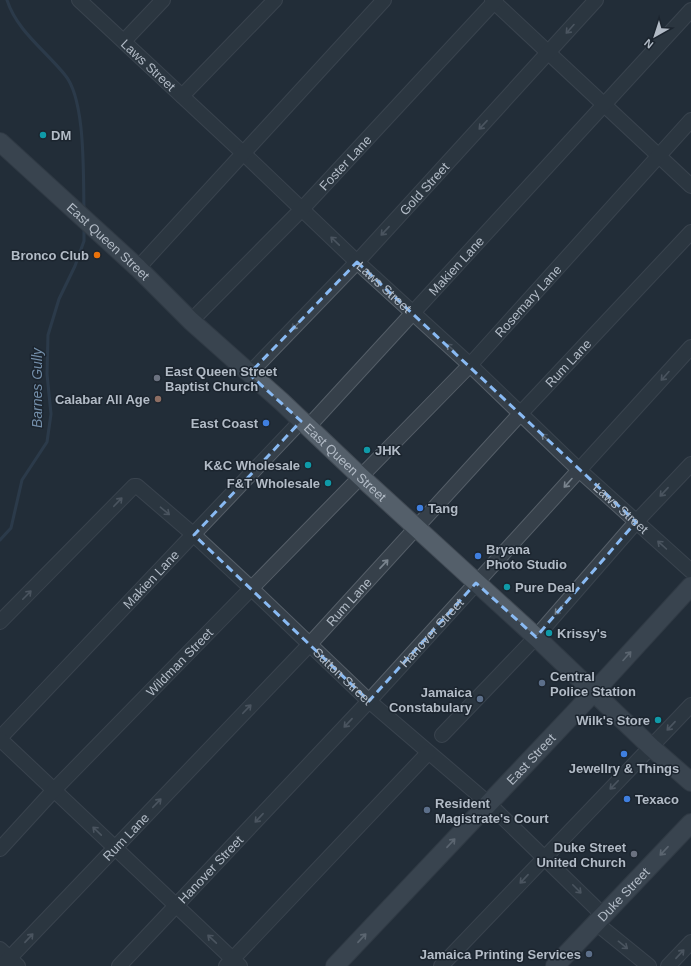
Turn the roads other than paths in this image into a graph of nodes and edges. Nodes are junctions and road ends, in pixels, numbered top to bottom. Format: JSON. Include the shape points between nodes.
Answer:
{"nodes":[{"id":1,"x":79,"y":0,"type":"edge"},
{"id":2,"x":163,"y":0,"type":"edge"},
{"id":3,"x":275,"y":0,"type":"edge"},
{"id":4,"x":384,"y":0,"type":"edge"},
{"id":5,"x":596,"y":0,"type":"edge"},
{"id":6,"x":494,"y":1,"type":"edge"},
{"id":7,"x":691,"y":10,"type":"edge"},
{"id":8,"x":124,"y":41,"type":"junction"},
{"id":9,"x":549,"y":53,"type":"junction"},
{"id":10,"x":182,"y":96,"type":"junction"},
{"id":11,"x":605,"y":105,"type":"junction"},
{"id":12,"x":691,"y":120,"type":"edge"},
{"id":13,"x":3,"y":150,"type":"edge"},
{"id":14,"x":243,"y":153,"type":"junction"},
{"id":15,"x":657,"y":156,"type":"junction"},
{"id":16,"x":691,"y":186,"type":"edge"},
{"id":17,"x":302,"y":209,"type":"junction"},
{"id":18,"x":691,"y":232,"type":"edge"},
{"id":19,"x":357,"y":262,"type":"junction"},
{"id":20,"x":138,"y":268,"type":"junction"},
{"id":21,"x":412,"y":314,"type":"junction"},
{"id":22,"x":191,"y":321,"type":"junction"},
{"id":23,"x":691,"y":347,"type":"edge"},
{"id":24,"x":470,"y":365,"type":"junction"},
{"id":25,"x":249,"y":374,"type":"junction"},
{"id":26,"x":520,"y":414,"type":"junction"},
{"id":27,"x":304,"y":424,"type":"junction"},
{"id":28,"x":691,"y":464,"type":"edge"},
{"id":29,"x":579,"y":470,"type":"junction"},
{"id":30,"x":361,"y":478,"type":"junction"},
{"id":31,"x":636,"y":522,"type":"junction"},
{"id":32,"x":417,"y":528,"type":"junction"},
{"id":33,"x":194,"y":535,"type":"junction"},
{"id":34,"x":691,"y":571,"type":"edge"},
{"id":35,"x":476,"y":584,"type":"junction"},
{"id":36,"x":691,"y":586,"type":"edge"},
{"id":37,"x":252,"y":588,"type":"junction"},
{"id":38,"x":0,"y":622,"type":"edge"},
{"id":39,"x":536,"y":637,"type":"junction"},
{"id":40,"x":310,"y":644,"type":"junction"},
{"id":41,"x":594,"y":692,"type":"junction"},
{"id":42,"x":369,"y":701,"type":"junction"},
{"id":43,"x":691,"y":705,"type":"edge"},
{"id":44,"x":442,"y":735,"type":"dead end"},
{"id":45,"x":0,"y":738,"type":"edge"},
{"id":46,"x":651,"y":747,"type":"junction"},
{"id":47,"x":428,"y":753,"type":"junction"},
{"id":48,"x":691,"y":782,"type":"edge"},
{"id":49,"x":54,"y":790,"type":"junction"},
{"id":50,"x":488,"y":803,"type":"junction"},
{"id":51,"x":691,"y":822,"type":"edge"},
{"id":52,"x":114,"y":848,"type":"junction"},
{"id":53,"x":0,"y":849,"type":"edge"},
{"id":54,"x":544,"y":857,"type":"junction"},
{"id":55,"x":176,"y":906,"type":"junction"},
{"id":56,"x":600,"y":919,"type":"junction"},
{"id":57,"x":691,"y":942,"type":"edge"},
{"id":58,"x":8,"y":960,"type":"edge"},
{"id":59,"x":233,"y":964,"type":"edge"},
{"id":60,"x":118,"y":966,"type":"edge"},
{"id":61,"x":336,"y":966,"type":"edge"},
{"id":62,"x":441,"y":966,"type":"edge"},
{"id":63,"x":555,"y":966,"type":"edge"},
{"id":64,"x":649,"y":966,"type":"edge"},
{"id":65,"x":668,"y":966,"type":"edge"}],
"edges":[{"from":1,"to":8,"type":"street","name":"Laws Street"},
{"from":2,"to":8,"type":"street"},
{"from":3,"to":10,"type":"street"},
{"from":4,"to":14,"type":"street"},
{"from":5,"to":9,"type":"street","name":"Gold Street","one_way":true},
{"from":6,"to":9,"type":"street"},
{"from":6,"to":17,"type":"street","name":"Foster Lane"},
{"from":7,"to":11,"type":"street","name":"Makien Lane"},
{"from":8,"to":10,"type":"street","name":"Laws Street"},
{"from":9,"to":11,"type":"street"},
{"from":9,"to":19,"type":"street","name":"Gold Street","one_way":true},
{"from":10,"to":14,"type":"street","name":"Laws Street"},
{"from":11,"to":15,"type":"street"},
{"from":11,"to":21,"type":"street","name":"Makien Lane"},
{"from":12,"to":15,"type":"street","name":"Rosemary Lane"},
{"from":13,"to":20,"type":"main road","name":"East Queen Street"},
{"from":14,"to":17,"type":"street","name":"Laws Street"},
{"from":14,"to":20,"type":"street"},
{"from":15,"to":16,"type":"street"},
{"from":15,"to":24,"type":"street","name":"Rosemary Lane"},
{"from":19,"to":17,"type":"street","name":"Laws Street","one_way":true},
{"from":17,"to":22,"type":"street","name":"Foster Lane"},
{"from":18,"to":26,"type":"street","name":"Rum Lane"},
{"from":19,"to":21,"type":"street","name":"Laws Street"},
{"from":19,"to":25,"type":"street","name":"Gold Street","one_way":true},
{"from":20,"to":22,"type":"main road","name":"East Queen Street"},
{"from":24,"to":21,"type":"street","name":"Laws Street","one_way":true},
{"from":21,"to":27,"type":"street","name":"Makien Lane"},
{"from":22,"to":25,"type":"main road","name":"East Queen Street"},
{"from":23,"to":29,"type":"street","name":"Hanover Street","one_way":true},
{"from":24,"to":26,"type":"street","name":"Laws Street"},
{"from":24,"to":30,"type":"street","name":"Rosemary Lane"},
{"from":25,"to":27,"type":"main road","name":"East Queen Street"},
{"from":29,"to":26,"type":"street","name":"Laws Street","one_way":true},
{"from":26,"to":32,"type":"street","name":"Rum Lane"},
{"from":27,"to":30,"type":"main road","name":"East Queen Street"},
{"from":27,"to":33,"type":"street","name":"Makien Lane"},
{"from":28,"to":31,"type":"street","one_way":true},
{"from":29,"to":31,"type":"street","name":"Laws Street"},
{"from":29,"to":35,"type":"street","name":"Hanover Street","one_way":true},
{"from":30,"to":32,"type":"main road","name":"East Queen Street"},
{"from":30,"to":37,"type":"street","name":"Wildman Street"},
{"from":34,"to":31,"type":"street","name":"Laws Street","one_way":true},
{"from":31,"to":39,"type":"street","one_way":true},
{"from":32,"to":35,"type":"main road","name":"East Queen Street"},
{"from":40,"to":32,"type":"street","name":"Rum Lane","one_way":true},
{"from":33,"to":37,"type":"street","name":"Sutton Street"},
{"from":38,"to":33,"type":"street","name":"Sutton Street","one_way":true,"via":[[135,486]]},
{"from":33,"to":45,"type":"street","name":"Makien Lane"},
{"from":35,"to":39,"type":"main road","name":"East Queen Street"},
{"from":35,"to":42,"type":"street","name":"Hanover Street"},
{"from":41,"to":36,"type":"main road","name":"East Street","one_way":true},
{"from":37,"to":40,"type":"street","name":"Sutton Street"},
{"from":37,"to":49,"type":"street","name":"Wildman Street"},
{"from":39,"to":41,"type":"main road","name":"East Queen Street"},
{"from":39,"to":44,"type":"street"},
{"from":40,"to":42,"type":"street","name":"Sutton Street"},
{"from":52,"to":40,"type":"street","name":"Rum Lane","one_way":true},
{"from":41,"to":46,"type":"main road","name":"East Queen Street"},
{"from":41,"to":50,"type":"main road","name":"East Street"},
{"from":42,"to":47,"type":"street","name":"Sutton Street"},
{"from":42,"to":55,"type":"street","name":"Hanover Street","one_way":true},
{"from":43,"to":46,"type":"street","one_way":true},
{"from":45,"to":49,"type":"street"},
{"from":46,"to":48,"type":"main road","name":"East Queen Street"},
{"from":46,"to":54,"type":"street","one_way":true},
{"from":47,"to":50,"type":"street","name":"Sutton Street"},
{"from":47,"to":59,"type":"street"},
{"from":52,"to":49,"type":"street","one_way":true},
{"from":49,"to":53,"type":"street","name":"Wildman Street"},
{"from":50,"to":54,"type":"street","name":"Sutton Street"},
{"from":61,"to":50,"type":"main road","name":"East Street","one_way":true},
{"from":51,"to":56,"type":"main road","name":"Duke Street","one_way":true},
{"from":52,"to":55,"type":"street"},
{"from":58,"to":52,"type":"street","name":"Rum Lane","one_way":true},
{"from":54,"to":56,"type":"street","name":"Sutton Street","one_way":true},
{"from":54,"to":62,"type":"street","one_way":true},
{"from":59,"to":55,"type":"street","one_way":true},
{"from":55,"to":60,"type":"street","name":"Hanover Street"},
{"from":56,"to":63,"type":"main road","name":"Duke Street"},
{"from":56,"to":64,"type":"street","name":"Sutton Street","one_way":true},
{"from":65,"to":57,"type":"street","one_way":true}]}
